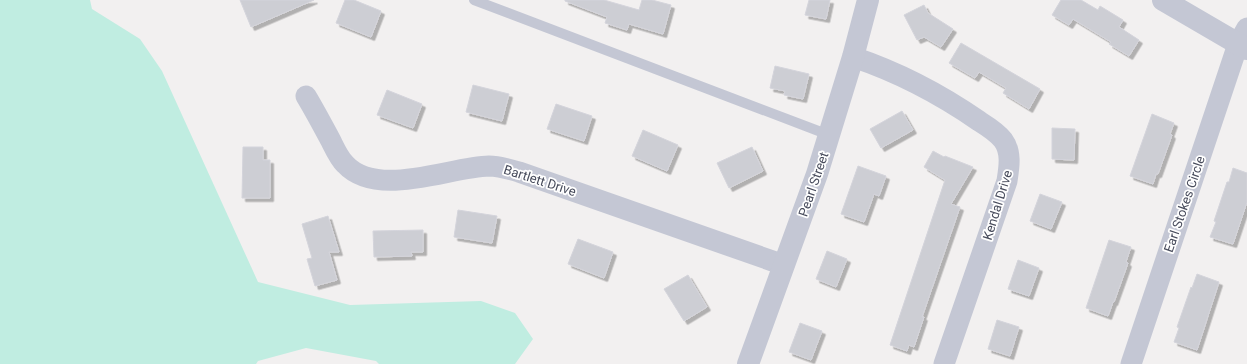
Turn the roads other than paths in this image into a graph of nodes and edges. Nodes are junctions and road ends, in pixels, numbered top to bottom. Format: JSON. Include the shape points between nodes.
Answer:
{"nodes":[{"id":1,"x":474,"y":0,"type":"edge"},
{"id":2,"x":868,"y":0,"type":"edge"},
{"id":3,"x":1163,"y":0,"type":"edge"},
{"id":4,"x":1244,"y":40,"type":"edge"},
{"id":5,"x":853,"y":57,"type":"junction"},
{"id":6,"x":306,"y":96,"type":"dead end"},
{"id":7,"x":829,"y":135,"type":"junction"},
{"id":8,"x":784,"y":265,"type":"junction"},
{"id":9,"x":748,"y":364,"type":"edge"},
{"id":10,"x":944,"y":364,"type":"edge"},
{"id":11,"x":1131,"y":364,"type":"edge"}],
"edges":[{"from":1,"to":7,"type":"lane"},
{"from":2,"to":5,"type":"street","name":"Pearl Street"},
{"from":3,"to":4,"type":"street"},
{"from":4,"to":11,"type":"street","name":"Earl Stokes Circle"},
{"from":5,"to":7,"type":"street","name":"Pearl Street"},
{"from":5,"to":10,"type":"street","name":"Kendal Drive","via":[[880,66],[913,82],[965,112],[998,135],[1008,151],[1010,165],[1007,181]]},
{"from":6,"to":8,"type":"street","name":"Bartlett Drive","via":[[344,163],[368,178],[386,181],[406,180],[496,166]]},
{"from":7,"to":8,"type":"street","name":"Pearl Street"},
{"from":8,"to":9,"type":"street","name":"Pearl Street"}]}
